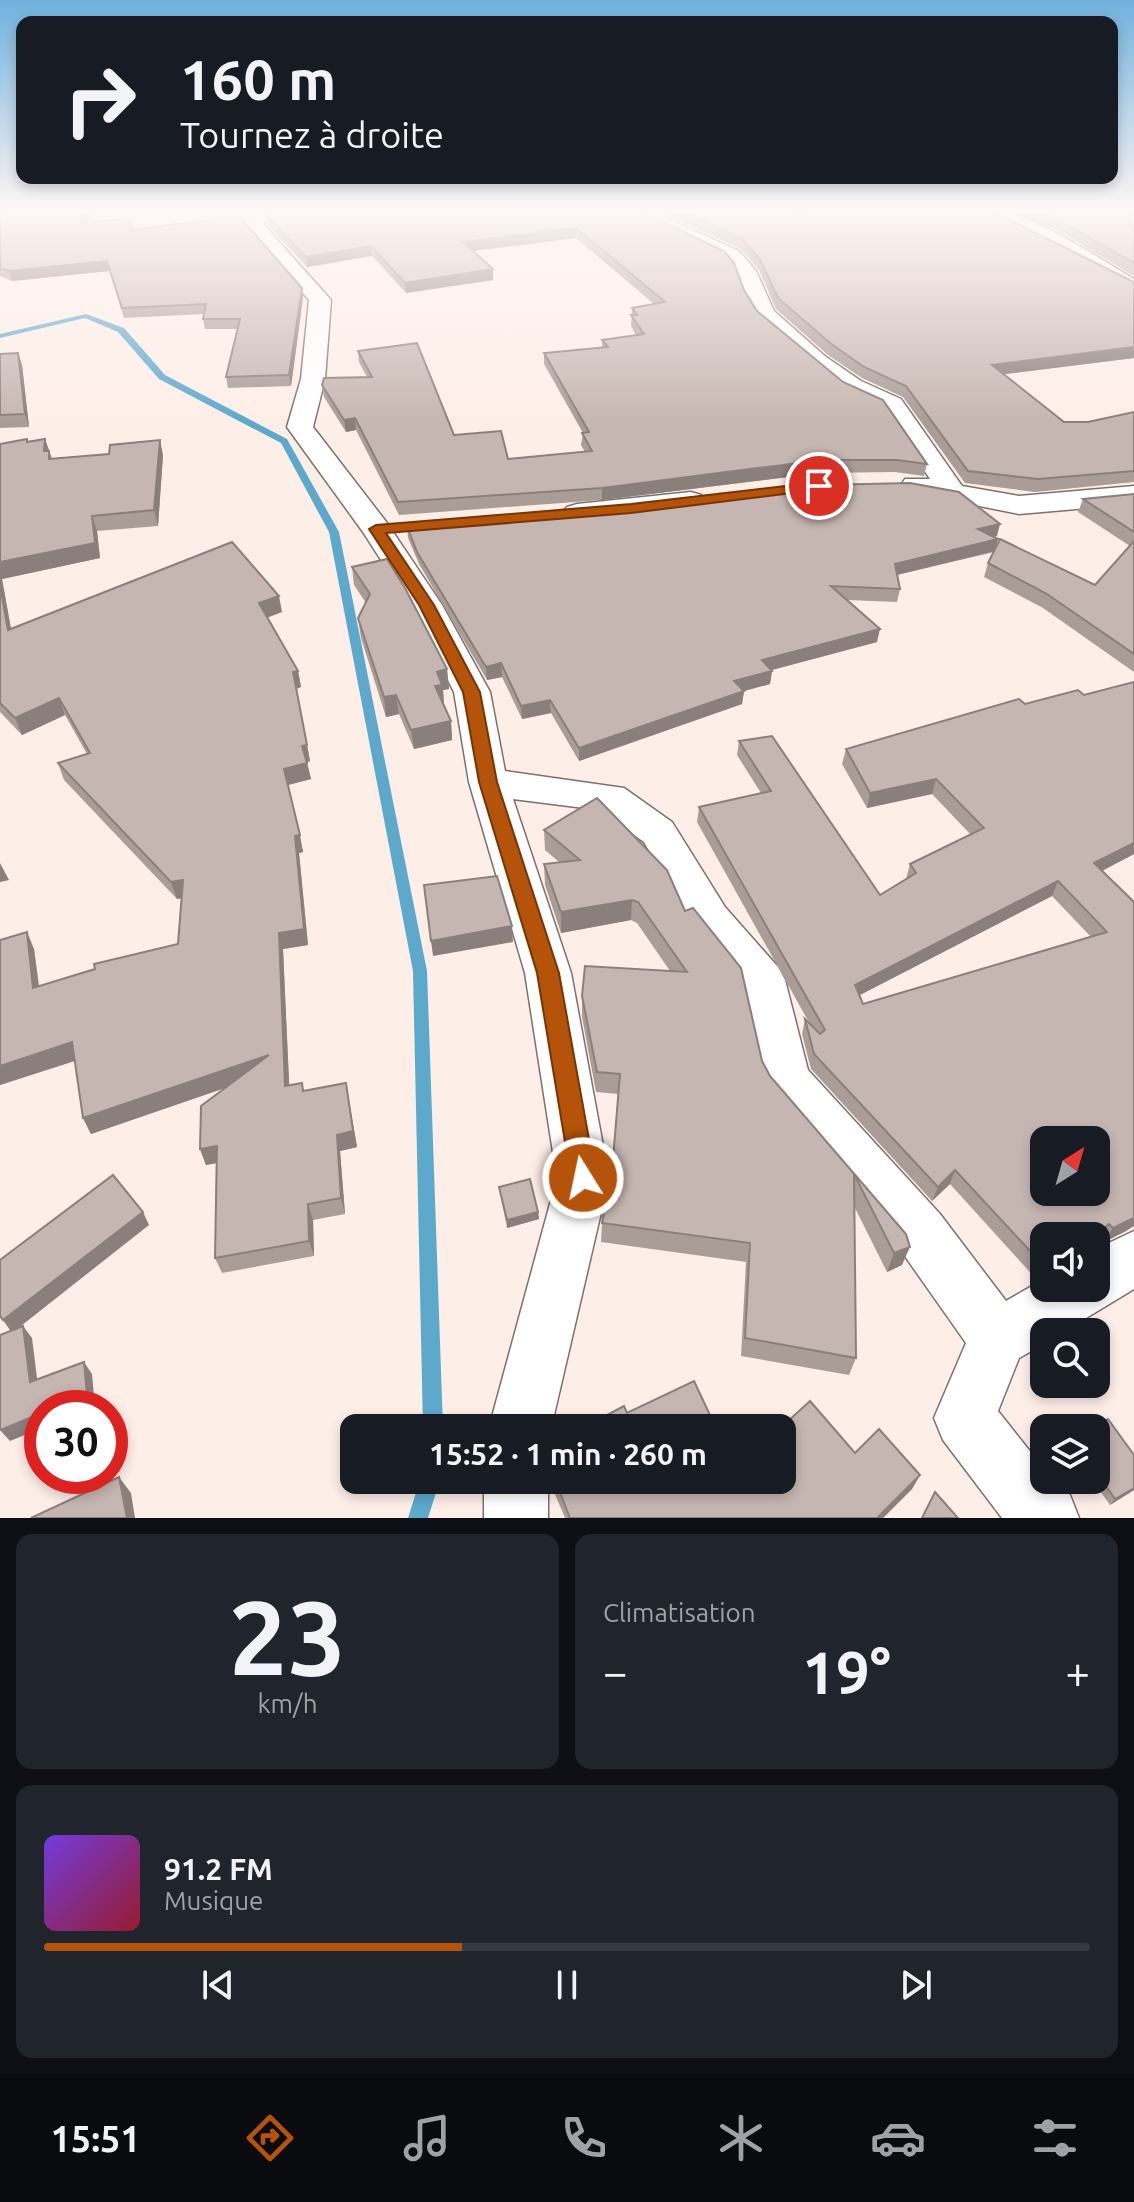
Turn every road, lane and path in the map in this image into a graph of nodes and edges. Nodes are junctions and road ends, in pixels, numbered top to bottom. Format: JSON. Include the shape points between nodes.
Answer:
{"nodes":[{"id":1,"x":305,"y":280,"type":"edge"},
{"id":2,"x":749,"y":280,"type":"edge"},
{"id":3,"x":893,"y":484,"type":"edge"},
{"id":4,"x":954,"y":494,"type":"junction"},
{"id":5,"x":1134,"y":495,"type":"edge"},
{"id":6,"x":725,"y":497,"type":"edge"},
{"id":7,"x":551,"y":515,"type":"edge"},
{"id":8,"x":408,"y":527,"type":"edge"},
{"id":9,"x":376,"y":529,"type":"junction"},
{"id":10,"x":488,"y":782,"type":"junction"},
{"id":11,"x":1134,"y":1258,"type":"edge"},
{"id":12,"x":1110,"y":1272,"type":"edge"},
{"id":13,"x":1059,"y":1302,"type":"edge"},
{"id":14,"x":998,"y":1338,"type":"junction"},
{"id":15,"x":524,"y":1414,"type":"edge"},
{"id":16,"x":516,"y":1494,"type":"edge"},
{"id":17,"x":516,"y":1518,"type":"edge"},
{"id":18,"x":1047,"y":1518,"type":"edge"}],
"edges":[{"from":1,"to":9,"type":"street","via":[[320,300],[313,379],[300,427]]},
{"from":2,"to":4,"type":"street","via":[[766,315],[818,362],[852,386],[892,404]]},
{"from":3,"to":4,"type":"street"},
{"from":4,"to":5,"type":"street","via":[[1019,505]]},
{"from":6,"to":7,"type":"street"},
{"from":8,"to":9,"type":"street"},
{"from":9,"to":10,"type":"street","via":[[426,605],[472,692]]},
{"from":10,"to":14,"type":"street","via":[[610,798],[658,832],[710,919],[762,980],[786,1080],[921,1233]]},
{"from":10,"to":15,"type":"street","via":[[548,973],[583,1178]]},
{"from":11,"to":12,"type":"street"},
{"from":13,"to":14,"type":"street"},
{"from":14,"to":18,"type":"street","via":[[965,1418]]},
{"from":16,"to":17,"type":"street"}]}
